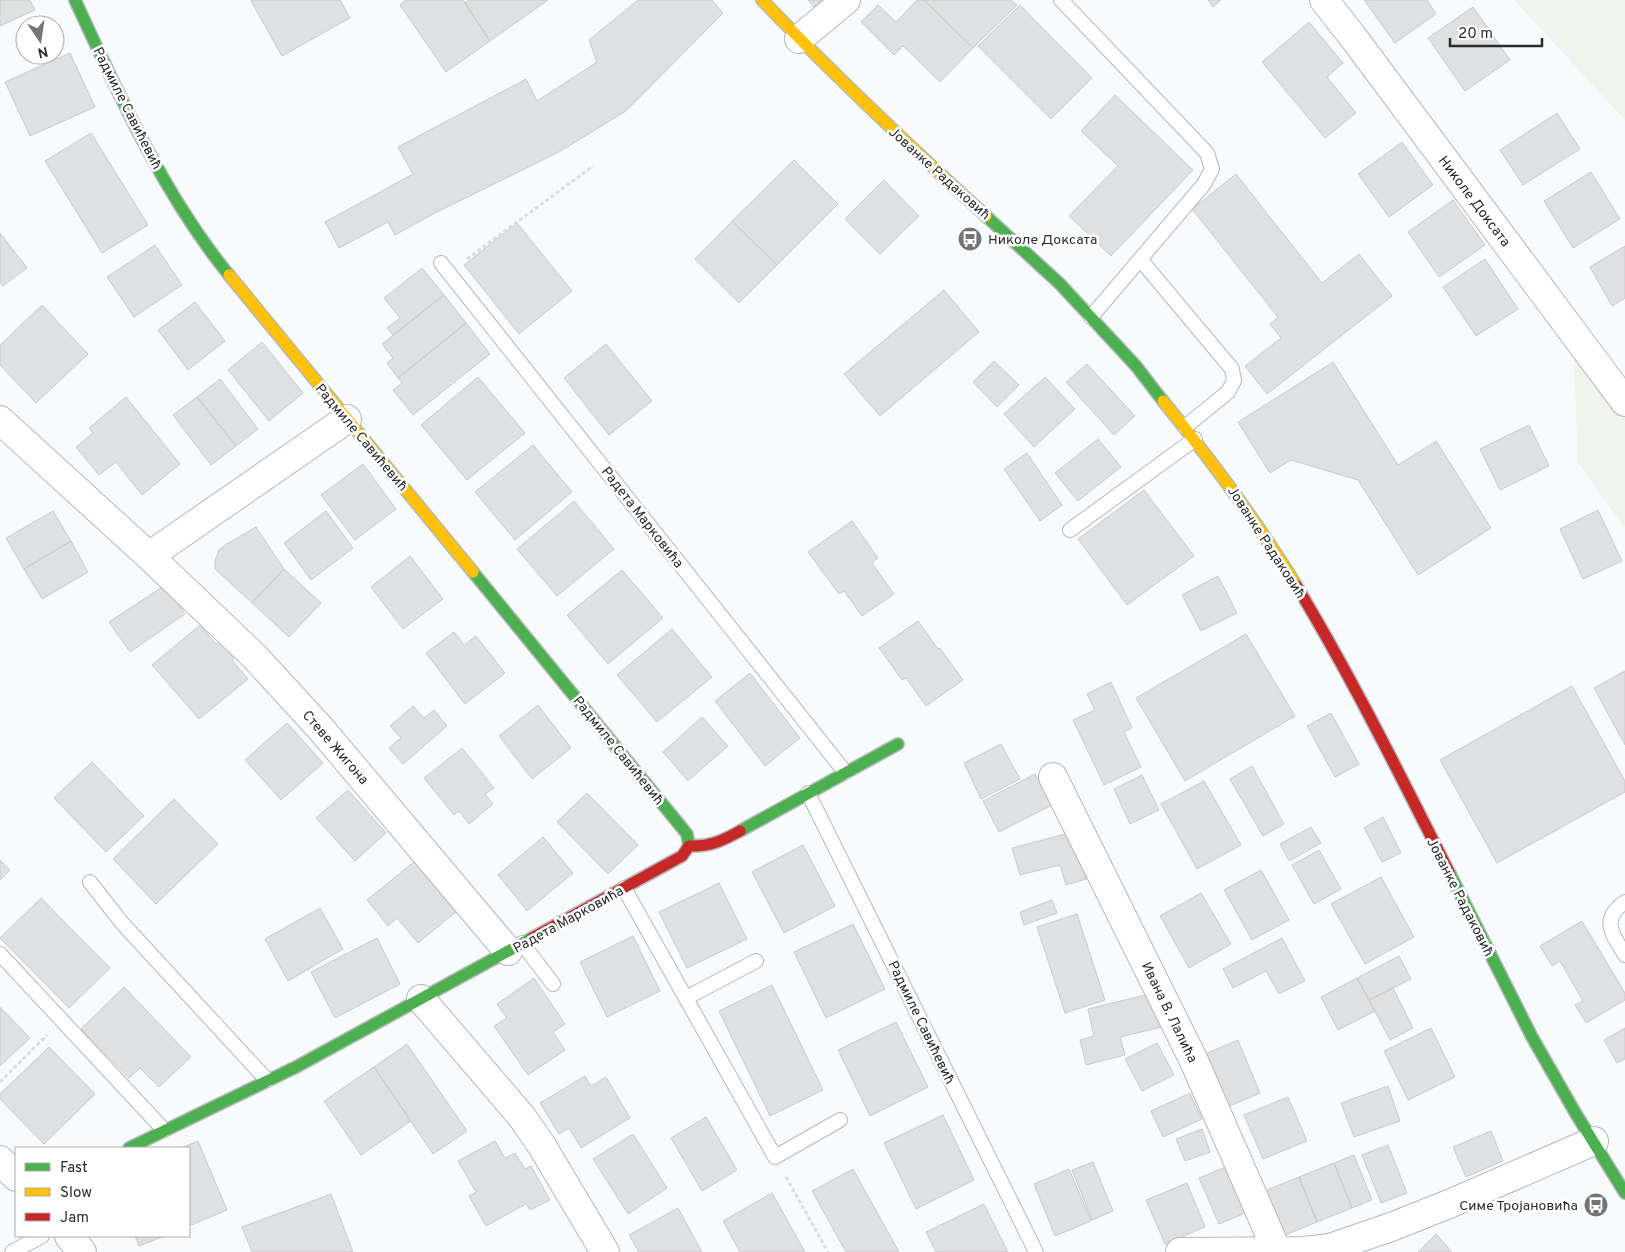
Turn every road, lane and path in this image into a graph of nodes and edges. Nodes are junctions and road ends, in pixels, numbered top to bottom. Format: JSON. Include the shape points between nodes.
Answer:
{"nodes":[{"id":1,"x":75,"y":0,"type":"edge"},
{"id":2,"x":762,"y":0,"type":"edge"},
{"id":3,"x":846,"y":0,"type":"edge"},
{"id":4,"x":1061,"y":0,"type":"edge"},
{"id":5,"x":1324,"y":0,"type":"edge"},
{"id":6,"x":799,"y":39,"type":"junction"},
{"id":7,"x":593,"y":166,"type":"dead end"},
{"id":8,"x":1140,"y":259,"type":"junction"},
{"id":9,"x":445,"y":268,"type":"joint"},
{"id":10,"x":1091,"y":317,"type":"junction"},
{"id":11,"x":1625,"y":402,"type":"edge"},
{"id":12,"x":347,"y":419,"type":"junction"},
{"id":13,"x":0,"y":420,"type":"edge"},
{"id":14,"x":1185,"y":427,"type":"junction"},
{"id":15,"x":1195,"y":439,"type":"junction"},
{"id":16,"x":1070,"y":530,"type":"dead end"},
{"id":17,"x":149,"y":556,"type":"junction"},
{"id":18,"x":898,"y":744,"type":"dead end"},
{"id":19,"x":845,"y":772,"type":"junction"},
{"id":20,"x":1053,"y":777,"type":"dead end"},
{"id":21,"x":808,"y":793,"type":"junction"},
{"id":22,"x":689,"y":846,"type":"junction"},
{"id":23,"x":90,"y":882,"type":"dead end"},
{"id":24,"x":624,"y":888,"type":"junction"},
{"id":25,"x":1625,"y":902,"type":"edge"},
{"id":26,"x":515,"y":947,"type":"junction"},
{"id":27,"x":0,"y":954,"type":"edge"},
{"id":28,"x":1625,"y":955,"type":"edge"},
{"id":29,"x":756,"y":960,"type":"dead end"},
{"id":30,"x":553,"y":984,"type":"dead end"},
{"id":31,"x":686,"y":998,"type":"junction"},
{"id":32,"x":421,"y":999,"type":"junction"},
{"id":33,"x":62,"y":1021,"type":"junction"},
{"id":34,"x":267,"y":1080,"type":"junction"},
{"id":35,"x":0,"y":1082,"type":"edge"},
{"id":36,"x":840,"y":1120,"type":"dead end"},
{"id":37,"x":164,"y":1130,"type":"junction"},
{"id":38,"x":1594,"y":1141,"type":"junction"},
{"id":39,"x":131,"y":1147,"type":"edge"},
{"id":40,"x":776,"y":1157,"type":"junction"},
{"id":41,"x":0,"y":1160,"type":"edge"},
{"id":42,"x":15,"y":1176,"type":"edge"},
{"id":43,"x":1625,"y":1193,"type":"edge"},
{"id":44,"x":40,"y":1237,"type":"edge"},
{"id":45,"x":70,"y":1237,"type":"edge"},
{"id":46,"x":1332,"y":1250,"type":"edge"},
{"id":47,"x":1277,"y":1251,"type":"edge"},
{"id":48,"x":12,"y":1252,"type":"edge"},
{"id":49,"x":82,"y":1252,"type":"edge"},
{"id":50,"x":605,"y":1252,"type":"edge"},
{"id":51,"x":828,"y":1252,"type":"edge"},
{"id":52,"x":1036,"y":1252,"type":"edge"},
{"id":53,"x":1180,"y":1252,"type":"edge"}],
"edges":[{"from":1,"to":12,"type":"street","name":"Радмиле Савићевић","via":[[126,110],[176,198],[217,260]]},
{"from":2,"to":6,"type":"street","name":"Јованке Радаковић"},
{"from":3,"to":6,"type":"street"},
{"from":4,"to":8,"type":"lane","via":[[1208,153],[1212,169],[1204,184]]},
{"from":5,"to":11,"type":"street","name":"Николе Доксата"},
{"from":6,"to":10,"type":"street","name":"Јованке Радаковић","via":[[1060,284]]},
{"from":7,"to":9,"type":"path"},
{"from":8,"to":10,"type":"lane"},
{"from":8,"to":14,"type":"lane","via":[[1232,369],[1234,381],[1228,392]]},
{"from":9,"to":19,"type":"lane","name":"Радета Марковића"},
{"from":10,"to":14,"type":"street","name":"Јованке Радаковић"},
{"from":12,"to":17,"type":"street"},
{"from":12,"to":22,"type":"street","name":"Радмиле Савићевић","via":[[687,834]]},
{"from":13,"to":17,"type":"street","name":"Стеве Жигона"},
{"from":14,"to":15,"type":"street","name":"Јованке Радаковић"},
{"from":15,"to":16,"type":"lane"},
{"from":15,"to":38,"type":"street","name":"Јованке Радаковић","via":[[1272,546],[1316,619],[1387,750],[1532,1038]]},
{"from":17,"to":26,"type":"street","name":"Стеве Жигона","via":[[254,656]]},
{"from":18,"to":19,"type":"street"},
{"from":19,"to":21,"type":"street"},
{"from":20,"to":47,"type":"street","name":"Ивана В. Лалића","via":[[1194,1061]]},
{"from":21,"to":22,"type":"street","via":[[720,843]]},
{"from":21,"to":52,"type":"lane","name":"Радмиле Савићевић"},
{"from":22,"to":24,"type":"street","name":"Радета Марковића","via":[[682,856]]},
{"from":23,"to":34,"type":"lane","via":[[122,924]]},
{"from":24,"to":26,"type":"street","name":"Радета Марковића"},
{"from":24,"to":31,"type":"lane"},
{"from":25,"to":28,"type":"lane","via":[[1616,908],[1610,923]]},
{"from":26,"to":30,"type":"lane"},
{"from":26,"to":32,"type":"street","name":"Радета Марковића"},
{"from":27,"to":33,"type":"lane"},
{"from":29,"to":31,"type":"lane"},
{"from":31,"to":40,"type":"lane"},
{"from":32,"to":34,"type":"street","name":"Радета Марковића"},
{"from":32,"to":50,"type":"street","via":[[522,1117]]},
{"from":33,"to":35,"type":"path"},
{"from":33,"to":37,"type":"lane"},
{"from":34,"to":37,"type":"street","name":"Радета Марковића"},
{"from":36,"to":40,"type":"lane"},
{"from":37,"to":39,"type":"street","name":"Радета Марковића"},
{"from":38,"to":43,"type":"street","name":"Јованке Радаковић"},
{"from":38,"to":46,"type":"street"},
{"from":40,"to":51,"type":"path"},
{"from":41,"to":42,"type":"street"},
{"from":44,"to":48,"type":"lane"},
{"from":45,"to":49,"type":"street"},
{"from":46,"to":47,"type":"street"},
{"from":47,"to":53,"type":"street"}]}
